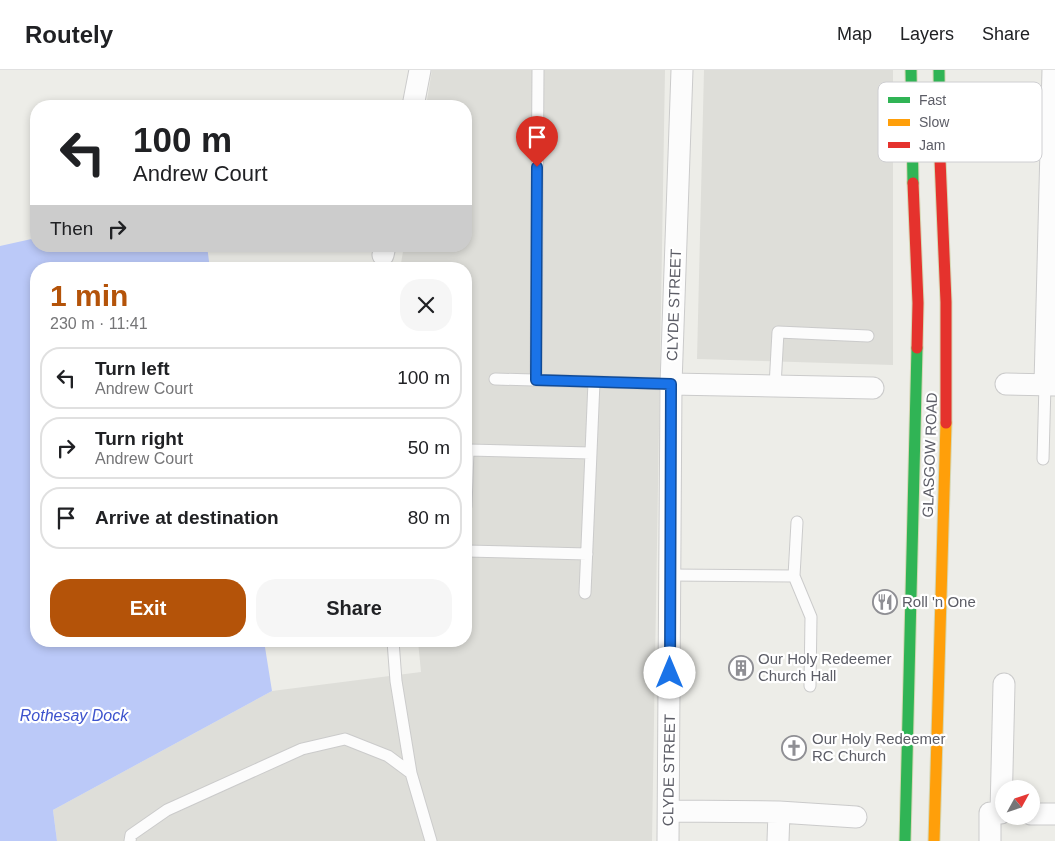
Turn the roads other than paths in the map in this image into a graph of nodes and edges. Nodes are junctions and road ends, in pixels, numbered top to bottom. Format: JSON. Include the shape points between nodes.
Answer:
{"nodes":[{"id":1,"x":420,"y":70,"type":"edge"},
{"id":2,"x":538,"y":70,"type":"edge"},
{"id":3,"x":682,"y":70,"type":"edge"},
{"id":4,"x":1053,"y":70,"type":"edge"},
{"id":5,"x":414,"y":100,"type":"edge"},
{"id":6,"x":912,"y":162,"type":"edge"},
{"id":7,"x":940,"y":162,"type":"edge"},
{"id":8,"x":868,"y":336,"type":"dead end"},
{"id":9,"x":495,"y":379,"type":"dead end"},
{"id":10,"x":536,"y":380,"type":"junction"},
{"id":11,"x":594,"y":382,"type":"junction"},
{"id":12,"x":671,"y":384,"type":"junction"},
{"id":13,"x":1006,"y":384,"type":"dead end"},
{"id":14,"x":1050,"y":384,"type":"edge"},
{"id":15,"x":775,"y":386,"type":"junction"},
{"id":16,"x":873,"y":388,"type":"dead end"},
{"id":17,"x":472,"y":450,"type":"edge"},
{"id":18,"x":591,"y":452,"type":"junction"},
{"id":19,"x":1043,"y":459,"type":"dead end"},
{"id":20,"x":797,"y":522,"type":"dead end"},
{"id":21,"x":472,"y":551,"type":"edge"},
{"id":22,"x":587,"y":554,"type":"junction"},
{"id":23,"x":670,"y":575,"type":"junction"},
{"id":24,"x":794,"y":576,"type":"junction"},
{"id":25,"x":585,"y":593,"type":"dead end"},
{"id":26,"x":393,"y":647,"type":"edge"},
{"id":27,"x":1004,"y":684,"type":"dead end"},
{"id":28,"x":810,"y":686,"type":"dead end"},
{"id":29,"x":411,"y":774,"type":"junction"},
{"id":30,"x":670,"y":811,"type":"junction"},
{"id":31,"x":779,"y":812,"type":"junction"},
{"id":32,"x":994,"y":813,"type":"edge"},
{"id":33,"x":1040,"y":814,"type":"edge"},
{"id":34,"x":1055,"y":814,"type":"edge"},
{"id":35,"x":856,"y":817,"type":"dead end"},
{"id":36,"x":130,"y":841,"type":"edge"},
{"id":37,"x":431,"y":841,"type":"edge"},
{"id":38,"x":668,"y":841,"type":"edge"},
{"id":39,"x":778,"y":841,"type":"edge"},
{"id":40,"x":905,"y":841,"type":"edge"},
{"id":41,"x":934,"y":841,"type":"edge"},
{"id":42,"x":990,"y":841,"type":"edge"}],
"edges":[{"from":1,"to":5,"type":"street"},
{"from":2,"to":10,"type":"lane"},
{"from":3,"to":12,"type":"street","name":"CLYDE STREET"},
{"from":4,"to":14,"type":"street"},
{"from":6,"to":40,"type":"main road","name":"GLASGOW ROAD","via":[[918,304]]},
{"from":7,"to":41,"type":"main road","name":"GLASGOW ROAD","via":[[947,387]]},
{"from":8,"to":15,"type":"lane","via":[[778,332]]},
{"from":9,"to":10,"type":"lane"},
{"from":10,"to":11,"type":"lane"},
{"from":11,"to":12,"type":"lane"},
{"from":11,"to":18,"type":"lane"},
{"from":12,"to":15,"type":"street"},
{"from":12,"to":23,"type":"street","name":"CLYDE STREET"},
{"from":13,"to":14,"type":"street"},
{"from":14,"to":19,"type":"lane"},
{"from":15,"to":16,"type":"street"},
{"from":17,"to":18,"type":"lane"},
{"from":18,"to":22,"type":"lane"},
{"from":20,"to":24,"type":"lane"},
{"from":21,"to":22,"type":"lane"},
{"from":22,"to":25,"type":"lane"},
{"from":23,"to":24,"type":"lane"},
{"from":23,"to":30,"type":"street","name":"CLYDE STREET"},
{"from":24,"to":28,"type":"lane","via":[[811,617]]},
{"from":26,"to":29,"type":"lane"},
{"from":27,"to":32,"type":"street"},
{"from":29,"to":36,"type":"lane","via":[[388,756],[344,739],[302,749],[167,810],[131,835]]},
{"from":29,"to":37,"type":"lane"},
{"from":30,"to":31,"type":"street"},
{"from":30,"to":38,"type":"street","name":"CLYDE STREET"},
{"from":31,"to":35,"type":"street"},
{"from":31,"to":39,"type":"street"},
{"from":32,"to":42,"type":"street"},
{"from":33,"to":34,"type":"street"}]}
